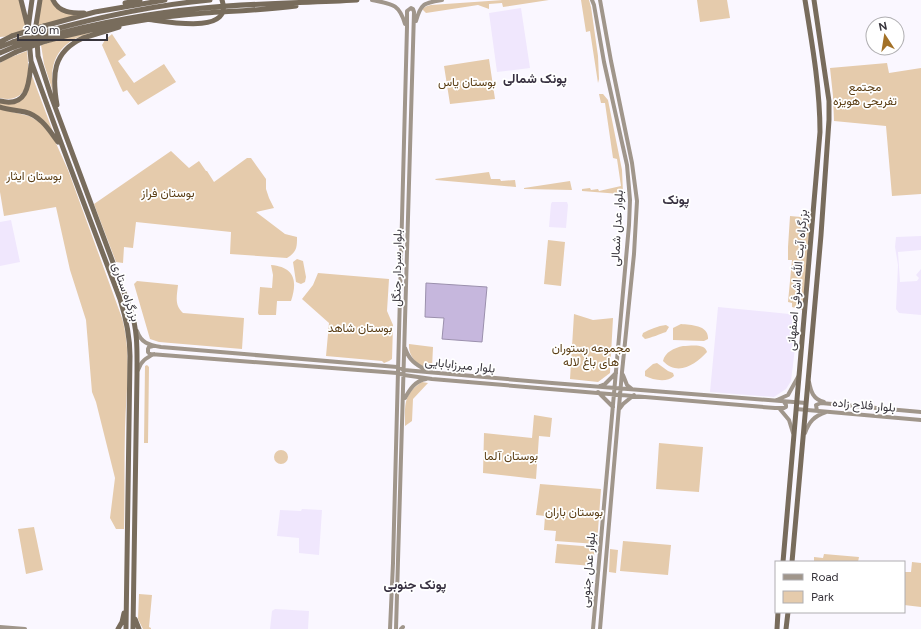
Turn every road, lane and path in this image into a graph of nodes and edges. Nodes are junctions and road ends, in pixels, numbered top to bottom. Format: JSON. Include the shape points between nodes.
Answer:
{"nodes":[{"id":1,"x":21,"y":0,"type":"edge"},
{"id":2,"x":32,"y":0,"type":"edge"},
{"id":3,"x":40,"y":0,"type":"edge"},
{"id":4,"x":53,"y":0,"type":"edge"},
{"id":5,"x":140,"y":0,"type":"edge"},
{"id":6,"x":166,"y":0,"type":"edge"},
{"id":7,"x":210,"y":0,"type":"edge"},
{"id":8,"x":222,"y":0,"type":"edge"},
{"id":9,"x":358,"y":0,"type":"edge"},
{"id":10,"x":372,"y":0,"type":"edge"},
{"id":11,"x":442,"y":0,"type":"edge"},
{"id":12,"x":593,"y":0,"type":"edge"},
{"id":13,"x":600,"y":0,"type":"edge"},
{"id":14,"x":805,"y":0,"type":"edge"},
{"id":15,"x":814,"y":0,"type":"edge"},
{"id":16,"x":321,"y":2,"type":"junction"},
{"id":17,"x":95,"y":12,"type":"junction"},
{"id":18,"x":146,"y":19,"type":"junction"},
{"id":19,"x":406,"y":27,"type":"junction"},
{"id":20,"x":414,"y":27,"type":"junction"},
{"id":21,"x":28,"y":29,"type":"junction"},
{"id":22,"x":45,"y":34,"type":"junction"},
{"id":23,"x":0,"y":37,"type":"edge"},
{"id":24,"x":0,"y":42,"type":"edge"},
{"id":25,"x":14,"y":44,"type":"junction"},
{"id":26,"x":0,"y":47,"type":"edge"},
{"id":27,"x":0,"y":53,"type":"edge"},
{"id":28,"x":0,"y":59,"type":"edge"},
{"id":29,"x":31,"y":61,"type":"junction"},
{"id":30,"x":0,"y":101,"type":"edge"},
{"id":31,"x":0,"y":108,"type":"edge"},
{"id":32,"x":60,"y":116,"type":"junction"},
{"id":33,"x":62,"y":148,"type":"junction"},
{"id":34,"x":135,"y":323,"type":"junction"},
{"id":35,"x":404,"y":344,"type":"junction"},
{"id":36,"x":161,"y":347,"type":"junction"},
{"id":37,"x":156,"y":353,"type":"junction"},
{"id":38,"x":397,"y":367,"type":"junction"},
{"id":39,"x":404,"y":370,"type":"junction"},
{"id":40,"x":428,"y":371,"type":"junction"},
{"id":41,"x":622,"y":372,"type":"junction"},
{"id":42,"x":397,"y":373,"type":"junction"},
{"id":43,"x":616,"y":373,"type":"junction"},
{"id":44,"x":137,"y":374,"type":"junction"},
{"id":45,"x":404,"y":375,"type":"junction"},
{"id":46,"x":798,"y":376,"type":"junction"},
{"id":47,"x":808,"y":378,"type":"junction"},
{"id":48,"x":432,"y":379,"type":"junction"},
{"id":49,"x":599,"y":386,"type":"junction"},
{"id":50,"x":797,"y":387,"type":"junction"},
{"id":51,"x":615,"y":388,"type":"junction"},
{"id":52,"x":621,"y":388,"type":"junction"},
{"id":53,"x":808,"y":388,"type":"junction"},
{"id":54,"x":633,"y":389,"type":"junction"},
{"id":55,"x":598,"y":392,"type":"junction"},
{"id":56,"x":614,"y":394,"type":"junction"},
{"id":57,"x":620,"y":394,"type":"junction"},
{"id":58,"x":634,"y":395,"type":"junction"},
{"id":59,"x":404,"y":400,"type":"junction"},
{"id":60,"x":776,"y":401,"type":"junction"},
{"id":61,"x":783,"y":402,"type":"junction"},
{"id":62,"x":796,"y":402,"type":"junction"},
{"id":63,"x":806,"y":403,"type":"junction"},
{"id":64,"x":828,"y":404,"type":"junction"},
{"id":65,"x":613,"y":407,"type":"junction"},
{"id":66,"x":779,"y":408,"type":"junction"},
{"id":67,"x":880,"y":408,"type":"junction"},
{"id":68,"x":796,"y":409,"type":"junction"},
{"id":69,"x":619,"y":410,"type":"junction"},
{"id":70,"x":806,"y":410,"type":"junction"},
{"id":71,"x":817,"y":411,"type":"junction"},
{"id":72,"x":827,"y":412,"type":"junction"},
{"id":73,"x":921,"y":412,"type":"edge"},
{"id":74,"x":878,"y":416,"type":"junction"},
{"id":75,"x":921,"y":420,"type":"edge"},
{"id":76,"x":794,"y":426,"type":"junction"},
{"id":77,"x":804,"y":427,"type":"junction"},
{"id":78,"x":794,"y":435,"type":"junction"},
{"id":79,"x":804,"y":435,"type":"junction"},
{"id":80,"x":783,"y":561,"type":"edge"},
{"id":81,"x":792,"y":561,"type":"edge"},
{"id":82,"x":126,"y":597,"type":"junction"},
{"id":83,"x":133,"y":613,"type":"junction"},
{"id":84,"x":778,"y":613,"type":"edge"},
{"id":85,"x":788,"y":613,"type":"edge"},
{"id":86,"x":0,"y":627,"type":"edge"},
{"id":87,"x":25,"y":629,"type":"edge"},
{"id":88,"x":118,"y":629,"type":"edge"},
{"id":89,"x":126,"y":629,"type":"edge"},
{"id":90,"x":133,"y":629,"type":"edge"},
{"id":91,"x":139,"y":629,"type":"edge"},
{"id":92,"x":390,"y":629,"type":"edge"},
{"id":93,"x":396,"y":629,"type":"edge"},
{"id":94,"x":593,"y":629,"type":"edge"},
{"id":95,"x":600,"y":629,"type":"edge"},
{"id":96,"x":777,"y":629,"type":"edge"},
{"id":97,"x":786,"y":629,"type":"edge"}],
"edges":[{"from":1,"to":21,"type":"highway"},
{"from":2,"to":21,"type":"highway","name":"بزرگراه ستاری"},
{"from":3,"to":32,"type":"highway","name":"بزرگراه ستاری","via":[[36,25],[38,52],[51,96]]},
{"from":4,"to":17,"type":"highway","via":[[60,9],[71,13]]},
{"from":5,"to":17,"type":"highway"},
{"from":6,"to":17,"type":"highway"},
{"from":7,"to":22,"type":"highway","via":[[113,14]]},
{"from":8,"to":18,"type":"highway","bridge":true,"via":[[224,11],[214,21],[207,23]]},
{"from":9,"to":16,"type":"highway"},
{"from":10,"to":19,"type":"main road","via":[[392,4],[402,13]]},
{"from":11,"to":20,"type":"main road","via":[[425,3],[420,8]]},
{"from":12,"to":43,"type":"main road","name":"بلوار عدل شمالی","via":[[626,165],[630,200],[630,225]]},
{"from":13,"to":41,"type":"main road","name":"بلوار عدل شمالی","via":[[637,201]]},
{"from":14,"to":46,"type":"highway","name":"بزرگراه آیت الله اشرفی اصفهانی","via":[[819,100],[820,132]]},
{"from":15,"to":47,"type":"highway","name":"بزرگراه آیت الله اشرفی اصفهانی","via":[[829,120]]},
{"from":16,"to":18,"type":"highway","via":[[274,9]]},
{"from":16,"to":22,"type":"highway","via":[[251,4],[175,11]]},
{"from":17,"to":22,"type":"highway"},
{"from":18,"to":22,"type":"highway"},
{"from":18,"to":32,"type":"highway","via":[[83,38],[63,52],[54,76]]},
{"from":19,"to":20,"type":"main road","via":[[407,11],[411,8],[414,12]]},
{"from":19,"to":38,"type":"main road","name":"بلوار سردار جنگل"},
{"from":20,"to":35,"type":"main road","name":"بلوار سردار جنگل"},
{"from":21,"to":29,"type":"highway","name":"بزرگراه ستاری"},
{"from":22,"to":25,"type":"highway","bridge":true},
{"from":22,"to":25,"type":"highway","bridge":true},
{"from":23,"to":25,"type":"highway"},
{"from":24,"to":25,"type":"highway"},
{"from":25,"to":26,"type":"highway"},
{"from":25,"to":27,"type":"highway"},
{"from":25,"to":28,"type":"highway"},
{"from":29,"to":30,"type":"highway","via":[[29,83],[25,93],[12,102]]},
{"from":29,"to":33,"type":"highway","name":"بزرگراه ستاری"},
{"from":31,"to":33,"type":"highway","via":[[27,113],[40,120]]},
{"from":32,"to":34,"type":"highway","name":"بزرگراه ستاری"},
{"from":33,"to":82,"type":"highway","name":"بزرگراه ستاری","via":[[120,299],[129,330]]},
{"from":34,"to":36,"type":"main road","name":"بلوار میرزابابایی","via":[[138,335],[143,341],[148,345]]},
{"from":34,"to":44,"type":"highway","name":"بزرگراه ستاری"},
{"from":35,"to":39,"type":"main road","name":"بلوار سردار جنگل"},
{"from":35,"to":40,"type":"main road","via":[[412,361]]},
{"from":36,"to":37,"type":"main road","via":[[148,348],[149,353]]},
{"from":36,"to":38,"type":"main road","name":"بلوار میرزابابایی"},
{"from":37,"to":42,"type":"main road","name":"بلوار میرزابابایی"},
{"from":37,"to":44,"type":"main road","via":[[144,359]]},
{"from":38,"to":39,"type":"main road","name":"بلوار میرزابابایی"},
{"from":38,"to":42,"type":"main road","name":"بلوار سردار جنگل"},
{"from":39,"to":40,"type":"main road","name":"بلوار میرزابابایی"},
{"from":39,"to":45,"type":"main road","name":"بلوار سردار جنگل"},
{"from":40,"to":49,"type":"main road","name":"بلوار میرزابابایی"},
{"from":41,"to":52,"type":"main road","name":"بلوار عدل شمالی"},
{"from":41,"to":54,"type":"main road","via":[[627,385]]},
{"from":42,"to":45,"type":"main road","name":"بلوار میرزابابایی"},
{"from":42,"to":92,"type":"main road","name":"بلوار سردار جنگل"},
{"from":43,"to":49,"type":"main road","via":[[605,384]]},
{"from":43,"to":51,"type":"main road","name":"بلوار عدل شمالی"},
{"from":44,"to":83,"type":"highway","name":"بزرگراه ستاری"},
{"from":45,"to":48,"type":"main road","name":"بلوار میرزابابایی"},
{"from":45,"to":59,"type":"main road","name":"بلوار سردار جنگل"},
{"from":46,"to":50,"type":"highway","name":"بزرگراه آیت الله اشرفی اصفهانی"},
{"from":46,"to":60,"type":"main road","via":[[788,395]]},
{"from":47,"to":53,"type":"highway","name":"بزرگراه آیت الله اشرفی اصفهانی"},
{"from":47,"to":64,"type":"main road","via":[[814,397]]},
{"from":48,"to":55,"type":"main road","name":"بلوار میرزابابایی"},
{"from":48,"to":59,"type":"main road","via":[[416,383]]},
{"from":49,"to":51,"type":"main road","name":"بلوار میرزابابایی"},
{"from":50,"to":53,"type":"highway","via":[[802,393]]},
{"from":50,"to":62,"type":"highway","name":"بزرگراه آیت الله اشرفی اصفهانی"},
{"from":51,"to":52,"type":"main road","name":"بلوار میرزابابایی"},
{"from":51,"to":56,"type":"main road","name":"بلوار عدل شمالی"},
{"from":52,"to":54,"type":"main road","name":"بلوار میرزابابایی"},
{"from":52,"to":57,"type":"main road","name":"بلوار عدل شمالی"},
{"from":53,"to":63,"type":"highway","name":"بزرگراه آیت الله اشرفی اصفهانی"},
{"from":54,"to":60,"type":"main road","name":"بلوار میرزابابایی"},
{"from":55,"to":56,"type":"main road","name":"بلوار میرزابابایی"},
{"from":55,"to":65,"type":"main road"},
{"from":56,"to":57,"type":"main road","name":"بلوار میرزابابایی"},
{"from":56,"to":65,"type":"main road","name":"بلوار عدل جنوبی"},
{"from":57,"to":58,"type":"main road","name":"بلوار میرزابابایی"},
{"from":57,"to":69,"type":"main road","name":"بلوار عدل جنوبی"},
{"from":58,"to":66,"type":"main road","name":"بلوار میرزابابایی"},
{"from":58,"to":69,"type":"main road"},
{"from":59,"to":93,"type":"main road","name":"بلوار سردار جنگل"},
{"from":60,"to":61,"type":"main road","name":"بلوار میرزابابایی"},
{"from":61,"to":62,"type":"main road","name":"بلوار میرزابابایی"},
{"from":61,"to":66,"type":"main road","via":[[786,403],[786,407]]},
{"from":62,"to":63,"type":"main road","name":"بلوار میرزابابایی"},
{"from":62,"to":68,"type":"highway","name":"بزرگراه آیت الله اشرفی اصفهانی"},
{"from":63,"to":70,"type":"highway","name":"بزرگراه آیت الله اشرفی اصفهانی"},
{"from":64,"to":67,"type":"main road","name":"بلوار فلاح زاده"},
{"from":64,"to":71,"type":"main road","via":[[817,404]]},
{"from":65,"to":94,"type":"main road","name":"بلوار عدل جنوبی"},
{"from":66,"to":78,"type":"main road","via":[[789,420]]},
{"from":67,"to":73,"type":"main road","name":"بلوار فلاح زاده"},
{"from":67,"to":74,"type":"main road","via":[[885,413]]},
{"from":68,"to":70,"type":"main road","name":"بلوار فلاح زاده"},
{"from":68,"to":76,"type":"highway","name":"بزرگراه آیت الله اشرفی اصفهانی"},
{"from":69,"to":95,"type":"main road","name":"بلوار عدل جنوبی"},
{"from":70,"to":71,"type":"main road","name":"بلوار فلاح زاده"},
{"from":70,"to":77,"type":"highway","name":"بزرگراه آیت الله اشرفی اصفهانی"},
{"from":71,"to":72,"type":"main road","name":"بلوار فلاح زاده"},
{"from":72,"to":74,"type":"main road","name":"بلوار فلاح زاده"},
{"from":72,"to":79,"type":"main road","via":[[812,420]]},
{"from":74,"to":75,"type":"main road","name":"بلوار فلاح زاده"},
{"from":76,"to":77,"type":"highway","via":[[801,422]]},
{"from":76,"to":78,"type":"highway","name":"بزرگراه آیت الله اشرفی اصفهانی"},
{"from":77,"to":79,"type":"highway","name":"بزرگراه آیت الله اشرفی اصفهانی"},
{"from":78,"to":80,"type":"highway","name":"بزرگراه آیت الله اشرفی اصفهانی"},
{"from":79,"to":81,"type":"highway","name":"بزرگراه آیت الله اشرفی اصفهانی"},
{"from":82,"to":88,"type":"highway","via":[[122,622]]},
{"from":82,"to":89,"type":"highway","name":"بزرگراه ستاری"},
{"from":83,"to":90,"type":"highway","name":"بزرگراه ستاری"},
{"from":83,"to":91,"type":"highway"},
{"from":84,"to":96,"type":"highway"},
{"from":85,"to":97,"type":"highway"},
{"from":86,"to":87,"type":"main road"}]}
